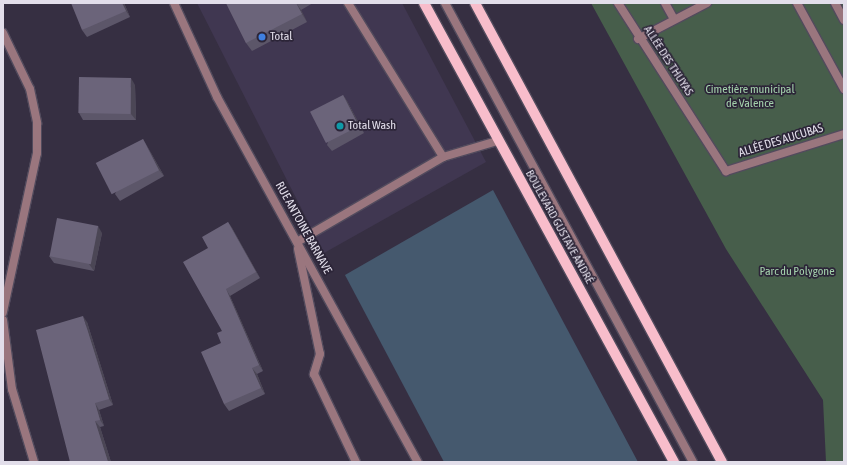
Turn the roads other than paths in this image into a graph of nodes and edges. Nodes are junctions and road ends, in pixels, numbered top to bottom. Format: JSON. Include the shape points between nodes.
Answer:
{"nodes":[{"id":1,"x":174,"y":3,"type":"edge"},
{"id":2,"x":348,"y":3,"type":"edge"},
{"id":3,"x":424,"y":3,"type":"edge"},
{"id":4,"x":445,"y":3,"type":"edge"},
{"id":5,"x":475,"y":3,"type":"edge"},
{"id":6,"x":618,"y":3,"type":"edge"},
{"id":7,"x":665,"y":3,"type":"edge"},
{"id":8,"x":707,"y":3,"type":"edge"},
{"id":9,"x":797,"y":3,"type":"edge"},
{"id":10,"x":835,"y":3,"type":"edge"},
{"id":11,"x":674,"y":19,"type":"junction"},
{"id":12,"x":844,"y":20,"type":"edge"},
{"id":13,"x":3,"y":33,"type":"edge"},
{"id":14,"x":638,"y":39,"type":"junction"},
{"id":15,"x":844,"y":89,"type":"edge"},
{"id":16,"x":844,"y":134,"type":"edge"},
{"id":17,"x":497,"y":141,"type":"junction"},
{"id":18,"x":443,"y":158,"type":"junction"},
{"id":19,"x":726,"y":171,"type":"joint"},
{"id":20,"x":297,"y":242,"type":"junction"},
{"id":21,"x":3,"y":312,"type":"edge"},
{"id":22,"x":3,"y":320,"type":"edge"},
{"id":23,"x":34,"y":462,"type":"edge"},
{"id":24,"x":356,"y":462,"type":"edge"},
{"id":25,"x":418,"y":462,"type":"edge"},
{"id":26,"x":674,"y":462,"type":"edge"},
{"id":27,"x":692,"y":462,"type":"edge"},
{"id":28,"x":722,"y":462,"type":"edge"}],
"edges":[{"from":1,"to":20,"type":"street","name":"RUE ANTOINE BARNAVE","via":[[217,97]]},
{"from":2,"to":18,"type":"street"},
{"from":3,"to":17,"type":"main road","name":"BOULEVARD GUSTAVE ANDRÉ"},
{"from":4,"to":27,"type":"street"},
{"from":5,"to":28,"type":"main road"},
{"from":6,"to":14,"type":"street","name":"ALLÉE DES THUYAS"},
{"from":7,"to":11,"type":"street"},
{"from":8,"to":11,"type":"street"},
{"from":9,"to":15,"type":"street"},
{"from":10,"to":12,"type":"street"},
{"from":11,"to":14,"type":"street"},
{"from":13,"to":21,"type":"street","via":[[30,89],[37,130],[37,153]]},
{"from":14,"to":19,"type":"street","name":"ALLÉE DES THUYAS"},
{"from":16,"to":19,"type":"street","name":"ALLÉE DES AUCUBAS"},
{"from":17,"to":18,"type":"street"},
{"from":17,"to":26,"type":"main road","name":"BOULEVARD GUSTAVE ANDRÉ"},
{"from":18,"to":20,"type":"street"},
{"from":20,"to":24,"type":"street","via":[[320,354],[314,374]]},
{"from":20,"to":25,"type":"street","name":"RUE ANTOINE BARNAVE"},
{"from":22,"to":23,"type":"street","via":[[12,389]]}]}
